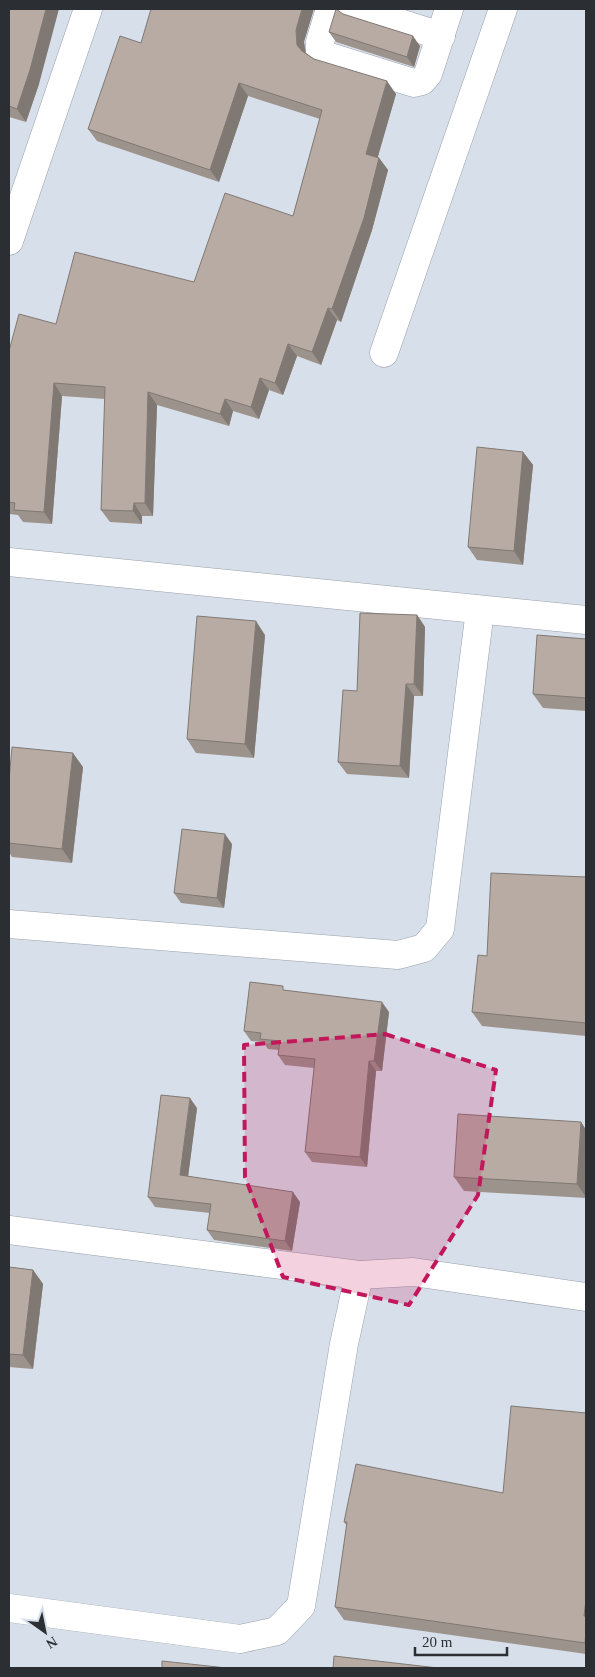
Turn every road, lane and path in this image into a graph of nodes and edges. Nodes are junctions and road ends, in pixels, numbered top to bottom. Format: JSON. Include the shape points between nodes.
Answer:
{"nodes":[{"id":1,"x":88,"y":9,"type":"edge"},
{"id":2,"x":330,"y":9,"type":"edge"},
{"id":3,"x":355,"y":9,"type":"edge"},
{"id":4,"x":449,"y":9,"type":"edge"},
{"id":5,"x":503,"y":9,"type":"edge"},
{"id":6,"x":441,"y":36,"type":"junction"},
{"id":7,"x":9,"y":241,"type":"edge"},
{"id":8,"x":384,"y":353,"type":"dead end"},
{"id":9,"x":9,"y":562,"type":"edge"},
{"id":10,"x":480,"y":610,"type":"junction"},
{"id":11,"x":586,"y":620,"type":"edge"},
{"id":12,"x":9,"y":924,"type":"edge"},
{"id":13,"x":9,"y":1230,"type":"edge"},
{"id":14,"x":359,"y":1275,"type":"junction"},
{"id":15,"x":586,"y":1297,"type":"edge"},
{"id":16,"x":9,"y":1608,"type":"edge"}],
"edges":[{"from":1,"to":7,"type":"street"},
{"from":2,"to":6,"type":"street","via":[[320,51],[327,56],[414,82],[422,81],[428,74]]},
{"from":3,"to":6,"type":"street"},
{"from":4,"to":6,"type":"street"},
{"from":5,"to":8,"type":"street"},
{"from":9,"to":10,"type":"street"},
{"from":10,"to":11,"type":"street"},
{"from":10,"to":12,"type":"street","via":[[440,929],[424,948],[398,955]]},
{"from":13,"to":14,"type":"street"},
{"from":14,"to":15,"type":"street","via":[[413,1272]]},
{"from":14,"to":16,"type":"street","via":[[344,1344],[300,1606],[278,1631],[240,1639]]}]}
